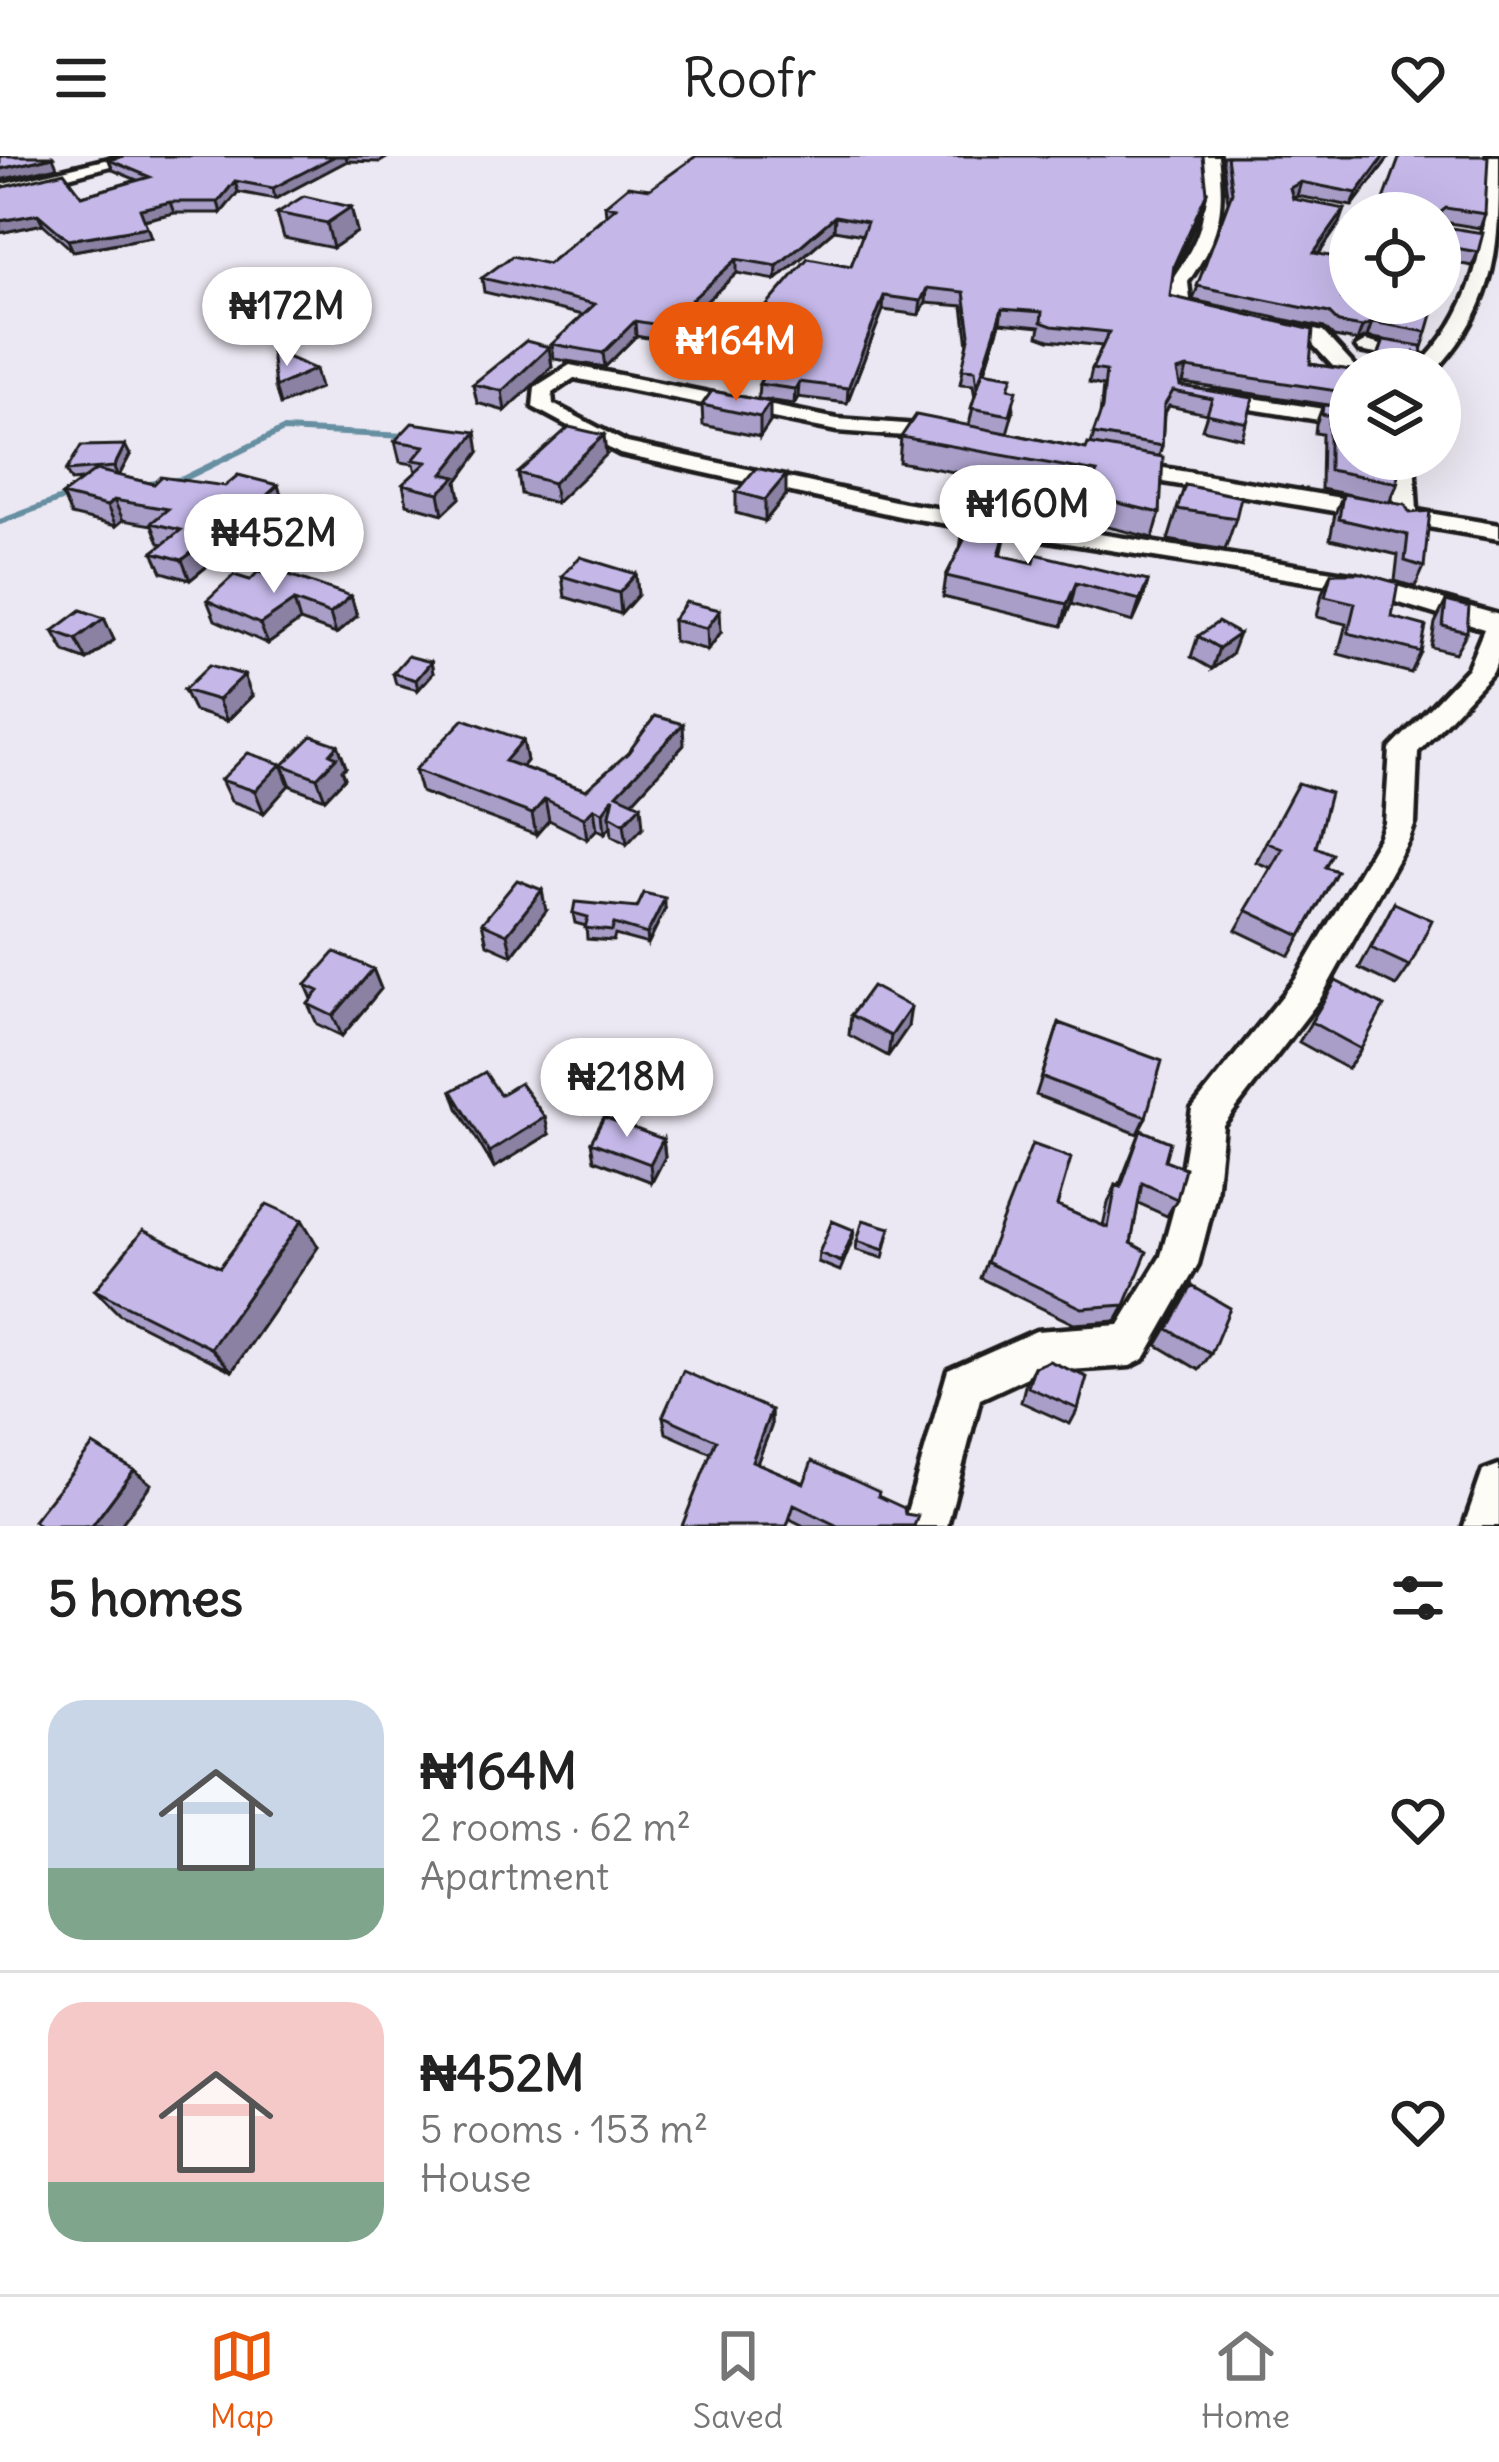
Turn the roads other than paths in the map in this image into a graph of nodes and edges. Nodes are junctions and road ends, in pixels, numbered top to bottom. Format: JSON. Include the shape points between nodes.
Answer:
{"nodes":[{"id":1,"x":140,"y":156,"type":"edge"},
{"id":2,"x":1210,"y":156,"type":"edge"},
{"id":3,"x":1496,"y":156,"type":"edge"},
{"id":4,"x":0,"y":190,"type":"edge"},
{"id":5,"x":1228,"y":319,"type":"edge"},
{"id":6,"x":1261,"y":324,"type":"edge"},
{"id":7,"x":1366,"y":347,"type":"dead end"},
{"id":8,"x":1370,"y":348,"type":"edge"},
{"id":9,"x":1446,"y":348,"type":"edge"},
{"id":10,"x":1329,"y":350,"type":"edge"},
{"id":11,"x":1184,"y":393,"type":"edge"},
{"id":12,"x":1329,"y":415,"type":"edge"},
{"id":13,"x":964,"y":437,"type":"edge"},
{"id":14,"x":1094,"y":463,"type":"edge"},
{"id":15,"x":1404,"y":480,"type":"edge"},
{"id":16,"x":1406,"y":516,"type":"junction"},
{"id":17,"x":1499,"y":532,"type":"edge"},
{"id":18,"x":1499,"y":624,"type":"edge"},
{"id":19,"x":1490,"y":675,"type":"edge"},
{"id":20,"x":1499,"y":1487,"type":"edge"},
{"id":21,"x":925,"y":1526,"type":"edge"},
{"id":22,"x":1486,"y":1526,"type":"edge"}],
"edges":[{"from":1,"to":4,"type":"street"},
{"from":2,"to":5,"type":"street","via":[[1216,207],[1178,282],[1179,308]]},
{"from":3,"to":9,"type":"street","via":[[1485,238],[1489,275],[1470,321]]},
{"from":6,"to":10,"type":"street","via":[[1316,336]]},
{"from":7,"to":8,"type":"street"},
{"from":11,"to":12,"type":"street"},
{"from":13,"to":18,"type":"street","via":[[837,425],[570,371],[542,392],[543,407],[620,448],[904,510],[1358,583]]},
{"from":14,"to":16,"type":"street"},
{"from":15,"to":16,"type":"street"},
{"from":16,"to":17,"type":"street"},
{"from":18,"to":19,"type":"street"},
{"from":19,"to":21,"type":"street","via":[[1404,749],[1394,839],[1308,988],[1205,1120],[1178,1264],[1130,1345],[1036,1352],[963,1385]]},
{"from":20,"to":22,"type":"street"}]}
